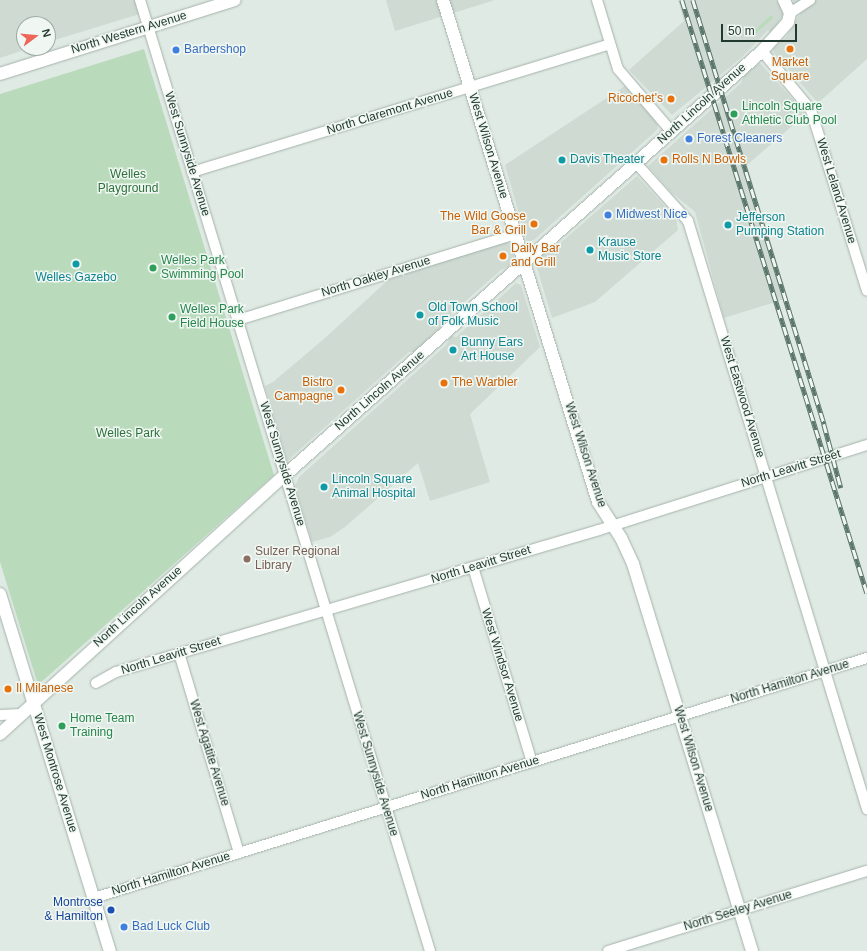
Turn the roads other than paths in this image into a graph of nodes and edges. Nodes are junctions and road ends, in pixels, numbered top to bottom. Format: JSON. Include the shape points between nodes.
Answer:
{"nodes":[{"id":1,"x":140,"y":0,"type":"edge"},
{"id":2,"x":235,"y":0,"type":"edge"},
{"id":3,"x":443,"y":0,"type":"edge"},
{"id":4,"x":597,"y":0,"type":"edge"},
{"id":5,"x":784,"y":0,"type":"edge"},
{"id":6,"x":810,"y":0,"type":"edge"},
{"id":7,"x":790,"y":13,"type":"junction"},
{"id":8,"x":148,"y":27,"type":"junction"},
{"id":9,"x":610,"y":44,"type":"junction"},
{"id":10,"x":762,"y":51,"type":"junction"},
{"id":11,"x":0,"y":74,"type":"edge"},
{"id":12,"x":470,"y":87,"type":"junction"},
{"id":13,"x":672,"y":131,"type":"junction"},
{"id":14,"x":636,"y":163,"type":"junction"},
{"id":15,"x":192,"y":172,"type":"junction"},
{"id":16,"x":515,"y":234,"type":"junction"},
{"id":17,"x":524,"y":264,"type":"junction"},
{"id":18,"x":867,"y":290,"type":"edge"},
{"id":19,"x":238,"y":320,"type":"junction"},
{"id":20,"x":867,"y":445,"type":"edge"},
{"id":21,"x":285,"y":475,"type":"junction"},
{"id":22,"x":766,"y":477,"type":"junction"},
{"id":23,"x":612,"y":525,"type":"junction"},
{"id":24,"x":473,"y":568,"type":"junction"},
{"id":25,"x":0,"y":594,"type":"edge"},
{"id":26,"x":325,"y":610,"type":"junction"},
{"id":27,"x":179,"y":653,"type":"junction"},
{"id":28,"x":867,"y":658,"type":"edge"},
{"id":29,"x":825,"y":671,"type":"junction"},
{"id":30,"x":96,"y":683,"type":"dead end"},
{"id":31,"x":33,"y":702,"type":"junction"},
{"id":32,"x":21,"y":714,"type":"junction"},
{"id":33,"x":0,"y":715,"type":"edge"},
{"id":34,"x":680,"y":716,"type":"junction"},
{"id":35,"x":0,"y":734,"type":"edge"},
{"id":36,"x":532,"y":762,"type":"junction"},
{"id":37,"x":385,"y":807,"type":"junction"},
{"id":38,"x":867,"y":809,"type":"edge"},
{"id":39,"x":239,"y":853,"type":"junction"},
{"id":40,"x":867,"y":871,"type":"edge"},
{"id":41,"x":94,"y":898,"type":"junction"},
{"id":42,"x":740,"y":910,"type":"junction"},
{"id":43,"x":110,"y":951,"type":"edge"},
{"id":44,"x":430,"y":951,"type":"edge"},
{"id":45,"x":608,"y":951,"type":"edge"},
{"id":46,"x":752,"y":951,"type":"edge"}],
"edges":[{"from":1,"to":8,"type":"street","name":"West Sunnyside Avenue"},
{"from":2,"to":8,"type":"main road","name":"North Western Avenue"},
{"from":3,"to":12,"type":"main road","name":"West Wilson Avenue"},
{"from":4,"to":9,"type":"street"},
{"from":5,"to":7,"type":"main road"},
{"from":6,"to":7,"type":"street"},
{"from":7,"to":10,"type":"main road","via":[[786,25]]},
{"from":8,"to":11,"type":"main road","name":"North Western Avenue"},
{"from":8,"to":15,"type":"street","name":"West Sunnyside Avenue"},
{"from":9,"to":12,"type":"street","name":"North Claremont Avenue"},
{"from":9,"to":13,"type":"street","via":[[618,69]]},
{"from":10,"to":13,"type":"main road","name":"North Lincoln Avenue"},
{"from":10,"to":18,"type":"street","name":"West Leland Avenue","via":[[811,110]]},
{"from":12,"to":15,"type":"street","name":"North Claremont Avenue"},
{"from":12,"to":16,"type":"main road","name":"West Wilson Avenue"},
{"from":13,"to":14,"type":"main road","name":"North Lincoln Avenue"},
{"from":14,"to":17,"type":"main road","name":"North Lincoln Avenue"},
{"from":14,"to":22,"type":"street","name":"West Eastwood Avenue","via":[[688,221]]},
{"from":15,"to":19,"type":"street","name":"West Sunnyside Avenue"},
{"from":16,"to":17,"type":"main road","name":"West Wilson Avenue"},
{"from":16,"to":19,"type":"street","name":"North Oakley Avenue"},
{"from":17,"to":21,"type":"main road","name":"North Lincoln Avenue"},
{"from":17,"to":23,"type":"main road","name":"West Wilson Avenue","via":[[598,502]]},
{"from":19,"to":21,"type":"street","name":"West Sunnyside Avenue"},
{"from":20,"to":22,"type":"street","name":"North Leavitt Street"},
{"from":21,"to":26,"type":"street","name":"West Sunnyside Avenue"},
{"from":21,"to":31,"type":"main road","name":"North Lincoln Avenue"},
{"from":22,"to":23,"type":"street","name":"North Leavitt Street"},
{"from":22,"to":29,"type":"street","name":"West Eastwood Avenue"},
{"from":23,"to":24,"type":"street","name":"North Leavitt Street"},
{"from":23,"to":34,"type":"main road","name":"West Wilson Avenue","via":[[633,564]]},
{"from":24,"to":26,"type":"street","name":"North Leavitt Street"},
{"from":24,"to":36,"type":"street","name":"West Windsor Avenue"},
{"from":25,"to":31,"type":"main road","name":"West Montrose Avenue"},
{"from":26,"to":27,"type":"street","name":"North Leavitt Street"},
{"from":26,"to":37,"type":"street","name":"West Sunnyside Avenue"},
{"from":27,"to":30,"type":"street","name":"North Leavitt Street","via":[[116,672]]},
{"from":27,"to":39,"type":"street","name":"West Agatite Avenue"},
{"from":28,"to":29,"type":"street","name":"North Hamilton Avenue"},
{"from":29,"to":34,"type":"street","name":"North Hamilton Avenue"},
{"from":29,"to":38,"type":"street","name":"West Eastwood Avenue"},
{"from":31,"to":32,"type":"main road","name":"North Lincoln Avenue"},
{"from":31,"to":41,"type":"main road","name":"West Montrose Avenue"},
{"from":32,"to":33,"type":"street"},
{"from":32,"to":35,"type":"main road","name":"North Lincoln Avenue"},
{"from":34,"to":36,"type":"street","name":"North Hamilton Avenue"},
{"from":34,"to":42,"type":"main road","name":"West Wilson Avenue"},
{"from":36,"to":37,"type":"street","name":"North Hamilton Avenue"},
{"from":37,"to":39,"type":"street","name":"North Hamilton Avenue"},
{"from":37,"to":44,"type":"street","name":"West Sunnyside Avenue"},
{"from":39,"to":41,"type":"street","name":"North Hamilton Avenue"},
{"from":40,"to":42,"type":"street","name":"North Seeley Avenue"},
{"from":41,"to":43,"type":"main road","name":"West Montrose Avenue"},
{"from":42,"to":45,"type":"street","name":"North Seeley Avenue"},
{"from":42,"to":46,"type":"main road","name":"West Wilson Avenue"}]}
